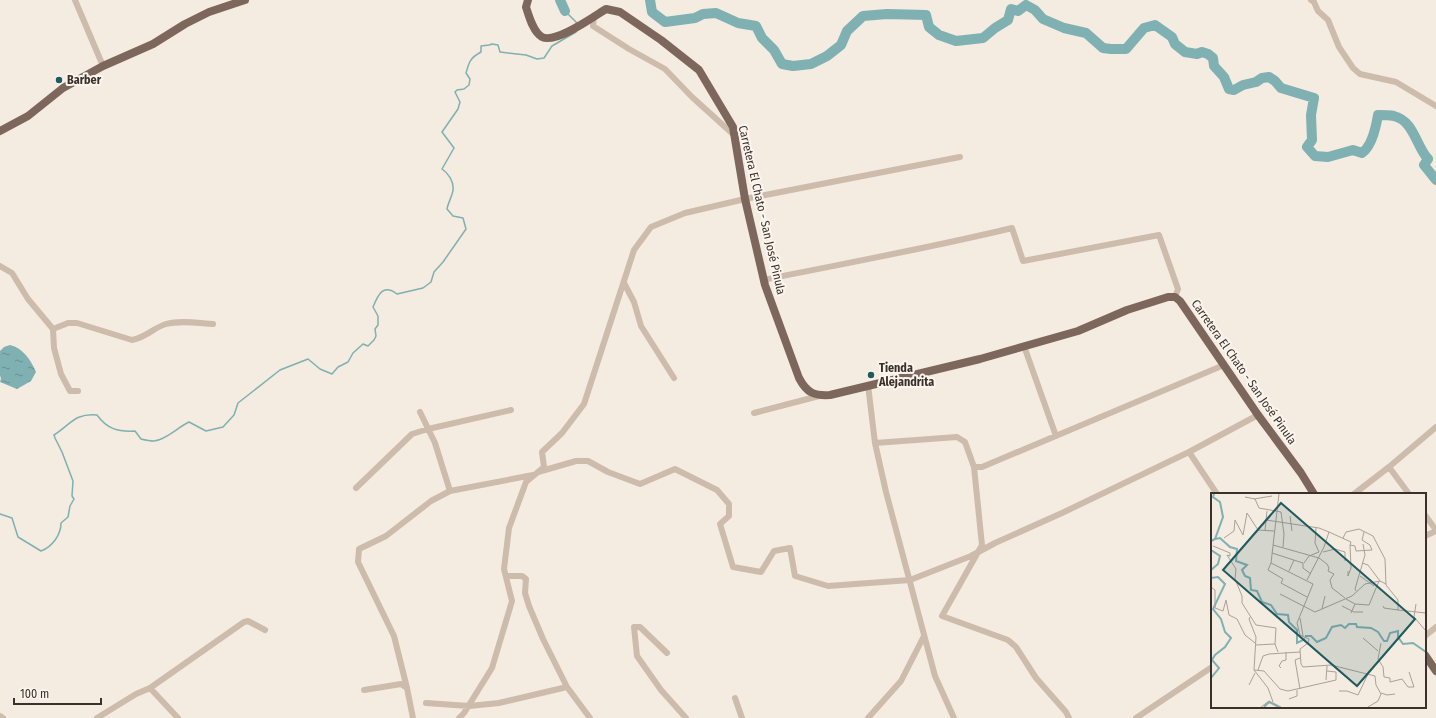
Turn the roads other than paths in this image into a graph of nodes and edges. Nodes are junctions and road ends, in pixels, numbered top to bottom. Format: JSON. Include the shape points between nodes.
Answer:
{"nodes":[{"id":1,"x":75,"y":0,"type":"edge"},
{"id":2,"x":245,"y":0,"type":"edge"},
{"id":3,"x":528,"y":0,"type":"edge"},
{"id":4,"x":1311,"y":0,"type":"edge"},
{"id":5,"x":590,"y":18,"type":"junction"},
{"id":6,"x":103,"y":66,"type":"junction"},
{"id":7,"x":1436,"y":106,"type":"edge"},
{"id":8,"x":0,"y":131,"type":"edge"},
{"id":9,"x":734,"y":135,"type":"junction"},
{"id":10,"x":960,"y":157,"type":"dead end"},
{"id":11,"x":745,"y":199,"type":"junction"},
{"id":12,"x":0,"y":266,"type":"edge"},
{"id":13,"x":764,"y":280,"type":"junction"},
{"id":14,"x":624,"y":282,"type":"junction"},
{"id":15,"x":1175,"y":297,"type":"junction"},
{"id":16,"x":213,"y":324,"type":"dead end"},
{"id":17,"x":53,"y":329,"type":"junction"},
{"id":18,"x":1024,"y":346,"type":"junction"},
{"id":19,"x":1224,"y":366,"type":"junction"},
{"id":20,"x":674,"y":378,"type":"dead end"},
{"id":21,"x":868,"y":385,"type":"junction"},
{"id":22,"x":78,"y":390,"type":"dead end"},
{"id":23,"x":819,"y":396,"type":"junction"},
{"id":24,"x":511,"y":410,"type":"dead end"},
{"id":25,"x":420,"y":412,"type":"dead end"},
{"id":26,"x":754,"y":413,"type":"dead end"},
{"id":27,"x":1258,"y":415,"type":"junction"},
{"id":28,"x":1436,"y":427,"type":"edge"},
{"id":29,"x":428,"y":429,"type":"junction"},
{"id":30,"x":1056,"y":436,"type":"junction"},
{"id":31,"x":875,"y":443,"type":"junction"},
{"id":32,"x":1189,"y":452,"type":"junction"},
{"id":33,"x":974,"y":467,"type":"junction"},
{"id":34,"x":1389,"y":467,"type":"junction"},
{"id":35,"x":537,"y":474,"type":"junction"},
{"id":36,"x":356,"y":488,"type":"dead end"},
{"id":37,"x":450,"y":491,"type":"junction"},
{"id":38,"x":1215,"y":493,"type":"edge"},
{"id":39,"x":1313,"y":493,"type":"edge"},
{"id":40,"x":1355,"y":493,"type":"edge"},
{"id":41,"x":1408,"y":493,"type":"edge"},
{"id":42,"x":1426,"y":516,"type":"edge"},
{"id":43,"x":1436,"y":530,"type":"edge"},
{"id":44,"x":1426,"y":535,"type":"edge"},
{"id":45,"x":979,"y":552,"type":"junction"},
{"id":46,"x":506,"y":576,"type":"junction"},
{"id":47,"x":910,"y":580,"type":"junction"},
{"id":48,"x":1436,"y":627,"type":"edge"},
{"id":49,"x":266,"y":630,"type":"dead end"},
{"id":50,"x":1426,"y":635,"type":"edge"},
{"id":51,"x":924,"y":636,"type":"junction"},
{"id":52,"x":667,"y":653,"type":"dead end"},
{"id":53,"x":1426,"y":656,"type":"edge"},
{"id":54,"x":1211,"y":668,"type":"edge"},
{"id":55,"x":1436,"y":671,"type":"edge"},
{"id":56,"x":567,"y":687,"type":"junction"},
{"id":57,"x":150,"y":688,"type":"junction"},
{"id":58,"x":407,"y":688,"type":"junction"},
{"id":59,"x":364,"y":690,"type":"dead end"},
{"id":60,"x":736,"y":698,"type":"dead end"},
{"id":61,"x":426,"y":703,"type":"dead end"},
{"id":62,"x":469,"y":706,"type":"junction"},
{"id":63,"x":0,"y":716,"type":"edge"},
{"id":64,"x":3,"y":718,"type":"edge"},
{"id":65,"x":97,"y":718,"type":"edge"},
{"id":66,"x":178,"y":718,"type":"edge"},
{"id":67,"x":413,"y":718,"type":"edge"},
{"id":68,"x":459,"y":718,"type":"edge"},
{"id":69,"x":590,"y":718,"type":"edge"},
{"id":70,"x":686,"y":718,"type":"edge"},
{"id":71,"x":742,"y":718,"type":"edge"},
{"id":72,"x":868,"y":718,"type":"edge"},
{"id":73,"x":954,"y":718,"type":"edge"},
{"id":74,"x":1069,"y":718,"type":"edge"},
{"id":75,"x":1136,"y":718,"type":"edge"}],
"edges":[{"from":1,"to":6,"type":"street"},
{"from":2,"to":6,"type":"main road","via":[[209,12],[153,44]]},
{"from":3,"to":5,"type":"main road","name":"Carretera El Chato - San José Pinula","via":[[526,7],[535,30],[541,37],[550,39],[561,36]]},
{"from":4,"to":7,"type":"street","via":[[1328,20],[1339,47],[1360,74],[1396,82]]},
{"from":5,"to":9,"type":"street","via":[[593,26],[665,69]]},
{"from":5,"to":9,"type":"main road","name":"Carretera El Chato - San José Pinula","via":[[606,9],[620,12],[699,70],[733,127]]},
{"from":6,"to":8,"type":"main road","via":[[63,88],[28,116]]},
{"from":9,"to":11,"type":"main road","name":"Carretera El Chato - San José Pinula"},
{"from":10,"to":11,"type":"street"},
{"from":11,"to":13,"type":"main road","name":"Carretera El Chato - San José Pinula"},
{"from":11,"to":14,"type":"street","via":[[685,213],[651,227],[634,250]]},
{"from":12,"to":17,"type":"street","via":[[12,273],[28,299]]},
{"from":13,"to":15,"type":"street","via":[[1012,228],[1023,261],[1159,234],[1178,289]]},
{"from":13,"to":23,"type":"main road","name":"Carretera El Chato - San José Pinula","via":[[799,378],[808,390]]},
{"from":14,"to":20,"type":"street","via":[[634,302],[641,326]]},
{"from":14,"to":35,"type":"street","via":[[584,404],[562,433],[542,452],[544,467]]},
{"from":15,"to":18,"type":"main road","name":"Carretera El Chato - San José Pinula","via":[[1127,310],[1078,331]]},
{"from":15,"to":19,"type":"main road","name":"Carretera El Chato - San José Pinula"},
{"from":16,"to":17,"type":"street","via":[[166,324],[142,338],[132,340],[77,323],[68,323]]},
{"from":17,"to":22,"type":"street","via":[[54,348],[61,374],[70,391]]},
{"from":18,"to":21,"type":"main road","name":"Carretera El Chato - San José Pinula"},
{"from":18,"to":30,"type":"street"},
{"from":19,"to":27,"type":"main road","name":"Carretera El Chato - San José Pinula"},
{"from":19,"to":30,"type":"street"},
{"from":21,"to":23,"type":"main road","name":"Carretera El Chato - San José Pinula"},
{"from":21,"to":31,"type":"street"},
{"from":23,"to":26,"type":"street"},
{"from":24,"to":29,"type":"street"},
{"from":25,"to":29,"type":"street"},
{"from":27,"to":32,"type":"street"},
{"from":27,"to":39,"type":"main road","name":"Carretera El Chato - San José Pinula"},
{"from":28,"to":34,"type":"street"},
{"from":29,"to":36,"type":"street","via":[[412,434]]},
{"from":29,"to":37,"type":"street"},
{"from":30,"to":33,"type":"street","via":[[982,467]]},
{"from":31,"to":33,"type":"street","via":[[957,437],[965,442]]},
{"from":31,"to":47,"type":"street"},
{"from":32,"to":38,"type":"street"},
{"from":32,"to":45,"type":"street"},
{"from":33,"to":45,"type":"street","via":[[982,545]]},
{"from":34,"to":40,"type":"street"},
{"from":34,"to":41,"type":"street"},
{"from":35,"to":37,"type":"street"},
{"from":35,"to":46,"type":"street","via":[[526,482],[509,528],[504,569]]},
{"from":35,"to":47,"type":"street","via":[[576,461],[588,461],[640,484],[675,469],[717,490],[729,504],[729,516],[720,524],[733,567],[761,572],[774,551],[790,548],[795,576],[828,586]]},
{"from":37,"to":58,"type":"street","via":[[431,501],[386,536],[359,549],[358,562],[394,636]]},
{"from":42,"to":43,"type":"street"},
{"from":43,"to":44,"type":"street"},
{"from":45,"to":47,"type":"street"},
{"from":45,"to":74,"type":"street","via":[[942,616],[1008,640]]},
{"from":46,"to":56,"type":"street","via":[[522,576],[526,579],[525,593],[529,606]]},
{"from":46,"to":62,"type":"street","via":[[512,601],[492,668]]},
{"from":47,"to":51,"type":"street"},
{"from":48,"to":50,"type":"street"},
{"from":49,"to":57,"type":"street","via":[[248,621],[244,622]]},
{"from":51,"to":72,"type":"street","via":[[901,681]]},
{"from":51,"to":73,"type":"street","via":[[935,676]]},
{"from":52,"to":70,"type":"street","via":[[640,627],[634,627],[637,656],[661,690]]},
{"from":53,"to":55,"type":"main road"},
{"from":54,"to":75,"type":"street"},
{"from":56,"to":62,"type":"street","via":[[499,703]]},
{"from":56,"to":69,"type":"street"},
{"from":57,"to":65,"type":"street"},
{"from":57,"to":66,"type":"street"},
{"from":58,"to":59,"type":"street","via":[[401,684]]},
{"from":58,"to":67,"type":"street"},
{"from":60,"to":71,"type":"street"},
{"from":61,"to":62,"type":"street"},
{"from":62,"to":68,"type":"street"},
{"from":63,"to":64,"type":"street"}]}
